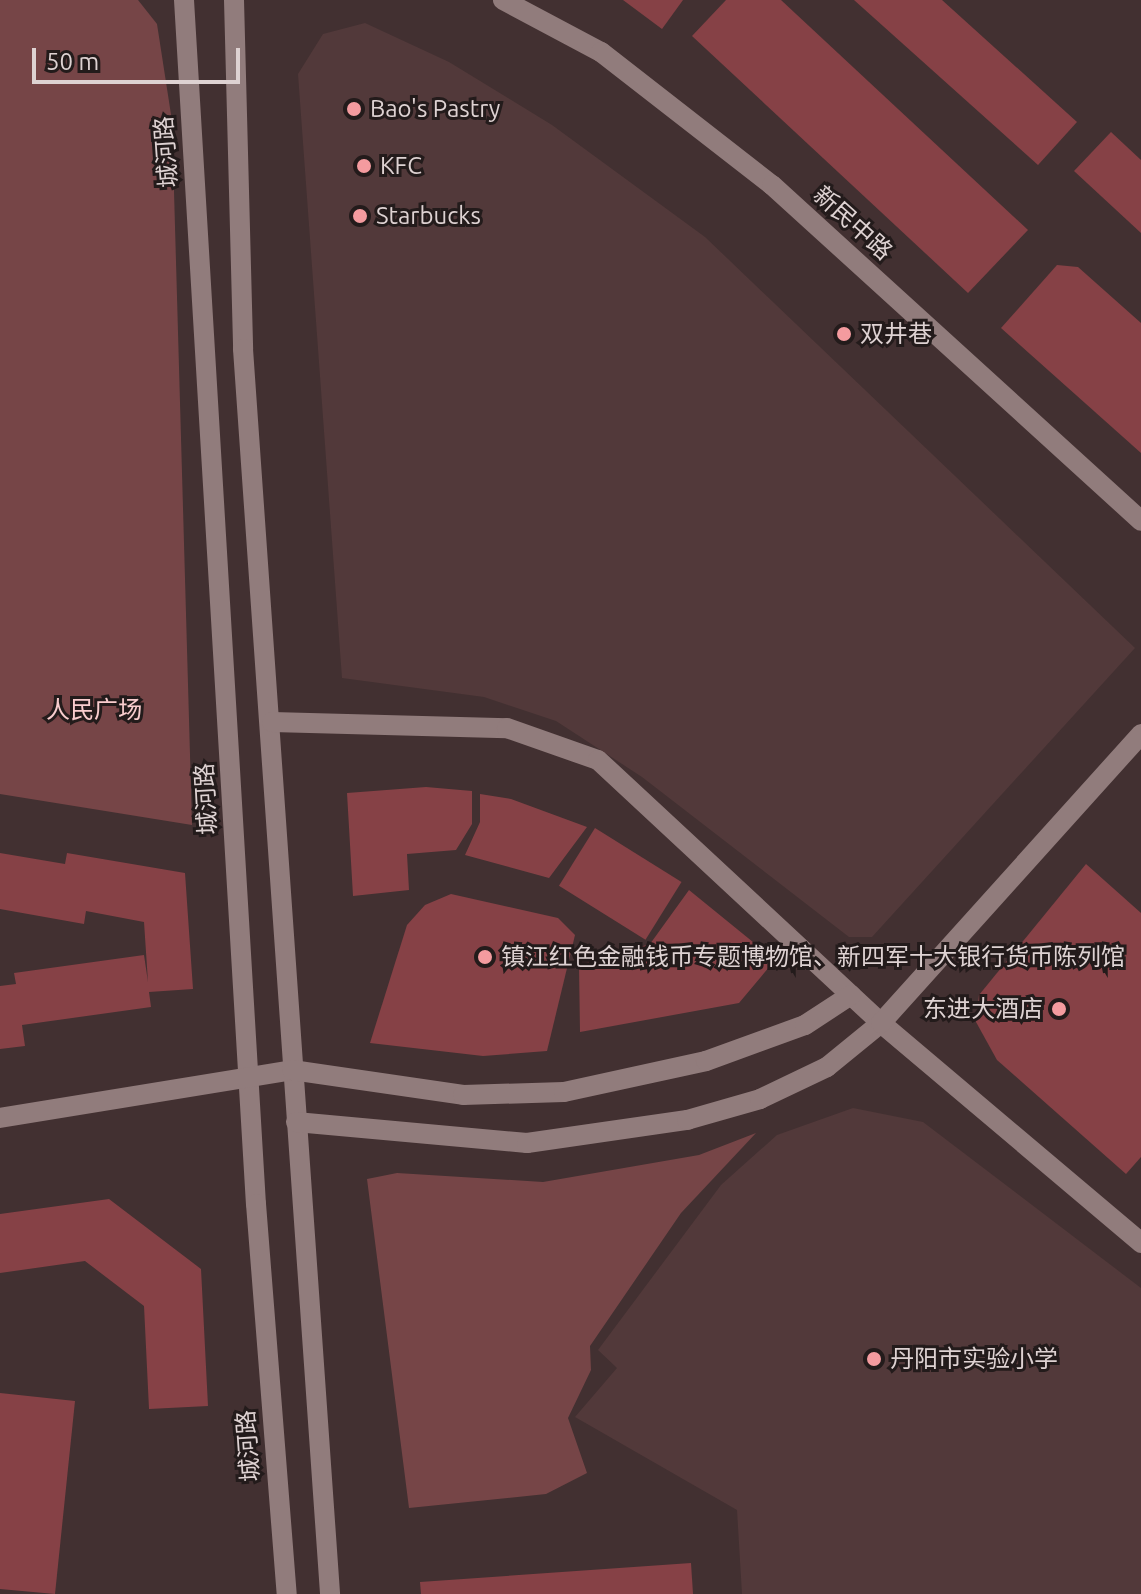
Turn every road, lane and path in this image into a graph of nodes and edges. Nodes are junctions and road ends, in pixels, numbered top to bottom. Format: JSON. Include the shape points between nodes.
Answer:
{"nodes":[{"id":1,"x":184,"y":0,"type":"edge"},
{"id":2,"x":234,"y":0,"type":"edge"},
{"id":3,"x":503,"y":0,"type":"edge"},
{"id":4,"x":1141,"y":521,"type":"edge"},
{"id":5,"x":272,"y":722,"type":"junction"},
{"id":6,"x":1141,"y":734,"type":"edge"},
{"id":7,"x":851,"y":995,"type":"junction"},
{"id":8,"x":881,"y":1023,"type":"junction"},
{"id":9,"x":292,"y":1070,"type":"junction"},
{"id":10,"x":249,"y":1077,"type":"junction"},
{"id":11,"x":0,"y":1118,"type":"edge"},
{"id":12,"x":296,"y":1122,"type":"junction"},
{"id":13,"x":1141,"y":1243,"type":"edge"},
{"id":14,"x":287,"y":1594,"type":"edge"},
{"id":15,"x":330,"y":1594,"type":"edge"}],
"edges":[{"from":1,"to":10,"type":"main road","name":"城河路"},
{"from":2,"to":5,"type":"main road","via":[[243,349]]},
{"from":3,"to":4,"type":"main road","name":"新民中路","via":[[601,52],[772,185]]},
{"from":5,"to":7,"type":"main road","via":[[507,728],[598,760]]},
{"from":5,"to":9,"type":"main road"},
{"from":6,"to":8,"type":"main road"},
{"from":7,"to":8,"type":"main road"},
{"from":7,"to":9,"type":"main road","via":[[805,1025],[706,1061],[564,1092],[463,1095]]},
{"from":8,"to":12,"type":"main road","via":[[827,1067],[760,1099],[656,1125],[527,1143]]},
{"from":8,"to":13,"type":"main road"},
{"from":9,"to":10,"type":"main road"},
{"from":9,"to":12,"type":"main road"},
{"from":10,"to":11,"type":"main road"},
{"from":10,"to":14,"type":"main road","name":"城河路"},
{"from":12,"to":15,"type":"main road"}]}
